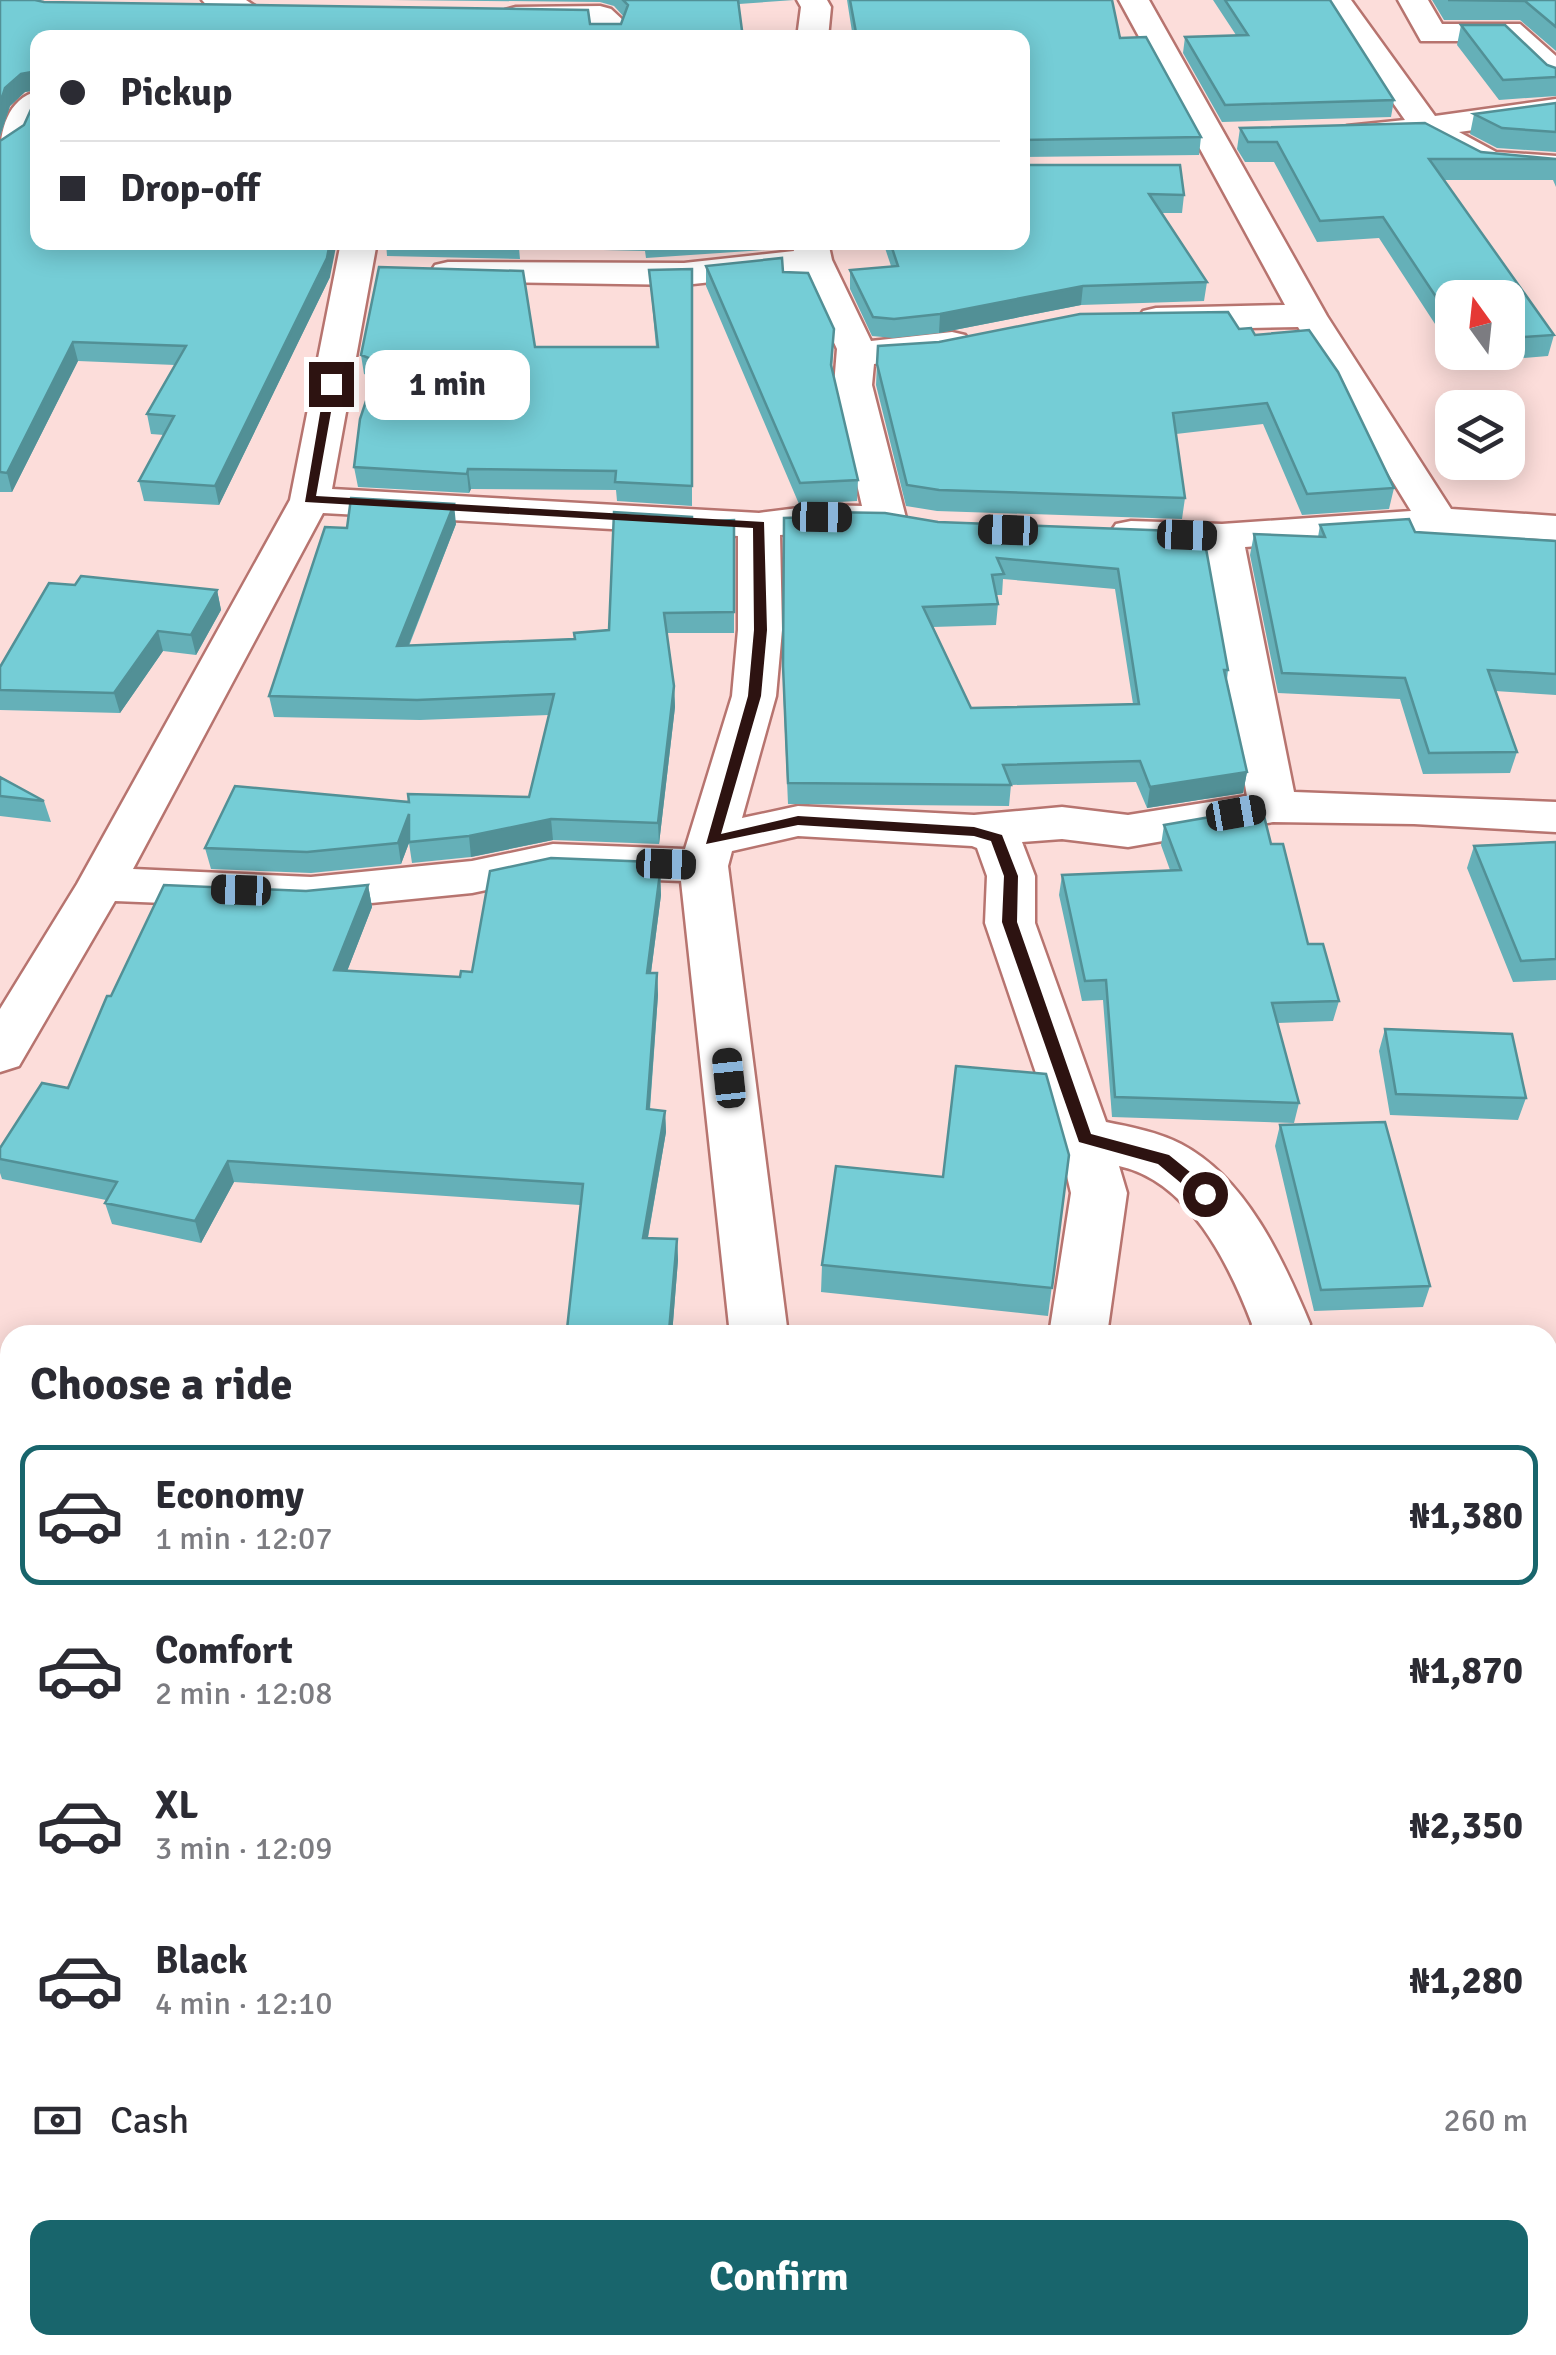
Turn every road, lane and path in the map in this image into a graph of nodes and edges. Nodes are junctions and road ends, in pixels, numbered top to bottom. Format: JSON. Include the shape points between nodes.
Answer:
{"nodes":[{"id":1,"x":812,"y":0,"type":"edge"},
{"id":2,"x":1134,"y":0,"type":"edge"},
{"id":3,"x":1336,"y":0,"type":"edge"},
{"id":4,"x":1413,"y":0,"type":"edge"},
{"id":5,"x":220,"y":6,"type":"edge"},
{"id":6,"x":284,"y":11,"type":"edge"},
{"id":7,"x":491,"y":16,"type":"edge"},
{"id":8,"x":604,"y":18,"type":"edge"},
{"id":9,"x":1556,"y":21,"type":"edge"},
{"id":10,"x":813,"y":30,"type":"edge"},
{"id":11,"x":1432,"y":34,"type":"junction"},
{"id":12,"x":1556,"y":75,"type":"edge"},
{"id":13,"x":1556,"y":109,"type":"edge"},
{"id":14,"x":30,"y":110,"type":"edge"},
{"id":15,"x":1428,"y":129,"type":"junction"},
{"id":16,"x":1327,"y":134,"type":"edge"},
{"id":17,"x":1250,"y":135,"type":"edge"},
{"id":18,"x":1211,"y":136,"type":"junction"},
{"id":19,"x":0,"y":148,"type":"edge"},
{"id":20,"x":1556,"y":166,"type":"edge"},
{"id":21,"x":812,"y":251,"type":"edge"},
{"id":22,"x":378,"y":263,"type":"edge"},
{"id":23,"x":1309,"y":316,"type":"junction"},
{"id":24,"x":1113,"y":320,"type":"edge"},
{"id":25,"x":984,"y":337,"type":"edge"},
{"id":26,"x":856,"y":349,"type":"junction"},
{"id":27,"x":310,"y":500,"type":"junction"},
{"id":28,"x":1438,"y":520,"type":"junction"},
{"id":29,"x":760,"y":524,"type":"junction"},
{"id":30,"x":1556,"y":528,"type":"edge"},
{"id":31,"x":1089,"y":532,"type":"edge"},
{"id":32,"x":1222,"y":536,"type":"junction"},
{"id":33,"x":1272,"y":806,"type":"junction"},
{"id":34,"x":1556,"y":817,"type":"edge"},
{"id":35,"x":974,"y":831,"type":"junction"},
{"id":36,"x":708,"y":853,"type":"junction"},
{"id":37,"x":100,"y":884,"type":"junction"},
{"id":38,"x":0,"y":1053,"type":"edge"},
{"id":39,"x":1084,"y":1138,"type":"junction"},
{"id":40,"x":759,"y":1325,"type":"edge"},
{"id":41,"x":1079,"y":1325,"type":"edge"},
{"id":42,"x":1285,"y":1325,"type":"edge"}],
"edges":[{"from":1,"to":10,"type":"street"},
{"from":2,"to":18,"type":"street"},
{"from":3,"to":15,"type":"street"},
{"from":4,"to":11,"type":"street"},
{"from":5,"to":6,"type":"street"},
{"from":7,"to":8,"type":"street"},
{"from":9,"to":11,"type":"street"},
{"from":11,"to":12,"type":"street","via":[[1509,31]]},
{"from":13,"to":15,"type":"street"},
{"from":14,"to":19,"type":"street"},
{"from":15,"to":16,"type":"street"},
{"from":15,"to":20,"type":"street","via":[[1488,162]]},
{"from":17,"to":18,"type":"street"},
{"from":18,"to":23,"type":"street","via":[[1208,170]]},
{"from":21,"to":22,"type":"street","via":[[684,274]]},
{"from":21,"to":26,"type":"street"},
{"from":22,"to":27,"type":"street"},
{"from":23,"to":24,"type":"street"},
{"from":23,"to":28,"type":"street"},
{"from":25,"to":26,"type":"street","via":[[912,350]]},
{"from":26,"to":29,"type":"street","via":[[853,385],[903,521],[822,517]]},
{"from":27,"to":29,"type":"street"},
{"from":27,"to":37,"type":"street"},
{"from":28,"to":30,"type":"street"},
{"from":28,"to":32,"type":"street"},
{"from":29,"to":36,"type":"street","via":[[754,696]]},
{"from":31,"to":32,"type":"street"},
{"from":32,"to":33,"type":"street"},
{"from":33,"to":34,"type":"street"},
{"from":33,"to":35,"type":"street","via":[[1128,832],[1062,823]]},
{"from":35,"to":36,"type":"street","via":[[798,821]]},
{"from":35,"to":39,"type":"street","via":[[998,838],[1011,876],[1010,922]]},
{"from":36,"to":37,"type":"street","via":[[553,860],[311,893]]},
{"from":36,"to":40,"type":"street"},
{"from":37,"to":38,"type":"street"},
{"from":39,"to":41,"type":"street","via":[[1099,1193]]},
{"from":39,"to":42,"type":"street","via":[[1164,1160],[1205,1194],[1265,1282]]}]}
